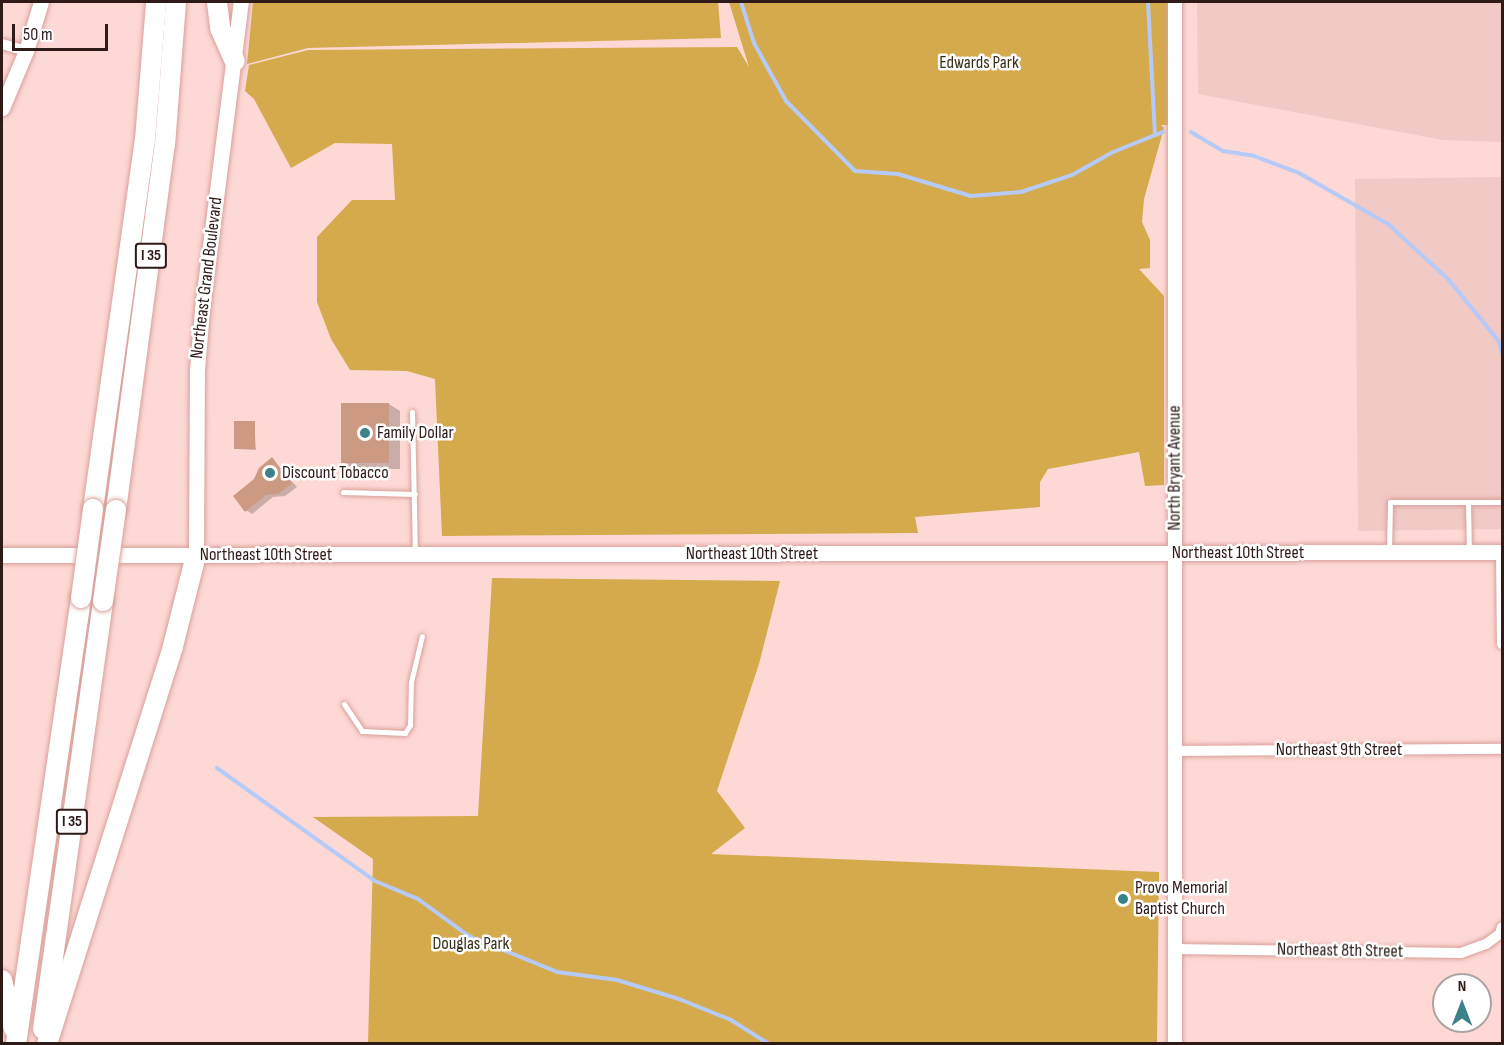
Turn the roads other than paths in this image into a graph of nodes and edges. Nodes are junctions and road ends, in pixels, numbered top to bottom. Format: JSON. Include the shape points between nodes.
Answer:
{"nodes":[{"id":1,"x":41,"y":2,"type":"edge"},
{"id":2,"x":156,"y":2,"type":"edge"},
{"id":3,"x":176,"y":2,"type":"edge"},
{"id":4,"x":217,"y":2,"type":"edge"},
{"id":5,"x":241,"y":2,"type":"edge"},
{"id":6,"x":1175,"y":2,"type":"edge"},
{"id":7,"x":2,"y":44,"type":"edge"},
{"id":8,"x":26,"y":51,"type":"junction"},
{"id":9,"x":236,"y":61,"type":"junction"},
{"id":10,"x":2,"y":108,"type":"edge"},
{"id":11,"x":412,"y":412,"type":"dead end"},
{"id":12,"x":343,"y":492,"type":"dead end"},
{"id":13,"x":415,"y":494,"type":"junction"},
{"id":14,"x":1468,"y":502,"type":"junction"},
{"id":15,"x":1503,"y":502,"type":"edge"},
{"id":16,"x":1469,"y":552,"type":"junction"},
{"id":17,"x":1502,"y":552,"type":"edge"},
{"id":18,"x":1389,"y":553,"type":"junction"},
{"id":19,"x":1175,"y":554,"type":"junction"},
{"id":20,"x":2,"y":555,"type":"edge"},
{"id":21,"x":196,"y":555,"type":"junction"},
{"id":22,"x":415,"y":555,"type":"junction"},
{"id":23,"x":422,"y":636,"type":"dead end"},
{"id":24,"x":1503,"y":644,"type":"edge"},
{"id":25,"x":344,"y":704,"type":"dead end"},
{"id":26,"x":1503,"y":749,"type":"edge"},
{"id":27,"x":1176,"y":751,"type":"junction"},
{"id":28,"x":1501,"y":930,"type":"edge"},
{"id":29,"x":1175,"y":949,"type":"junction"},
{"id":30,"x":2,"y":980,"type":"edge"},
{"id":31,"x":16,"y":1040,"type":"edge"},
{"id":32,"x":41,"y":1044,"type":"edge"},
{"id":33,"x":47,"y":1044,"type":"edge"},
{"id":34,"x":1175,"y":1044,"type":"edge"}],
"edges":[{"from":1,"to":8,"type":"main road"},
{"from":2,"to":31,"type":"highway","number":"I 35","bridge":true,"via":[[145,140]]},
{"from":3,"to":32,"type":"highway","number":"I 35","bridge":true,"via":[[163,157]]},
{"from":4,"to":9,"type":"highway","via":[[220,28]]},
{"from":5,"to":9,"type":"main road","name":"Northeast Grand Boulevard"},
{"from":6,"to":19,"type":"street","name":"North Bryant Avenue"},
{"from":7,"to":8,"type":"street"},
{"from":8,"to":10,"type":"main road"},
{"from":9,"to":21,"type":"main road","name":"Northeast Grand Boulevard","via":[[198,360]]},
{"from":11,"to":13,"type":"lane"},
{"from":12,"to":13,"type":"lane"},
{"from":13,"to":22,"type":"lane"},
{"from":14,"to":15,"type":"lane"},
{"from":14,"to":16,"type":"lane"},
{"from":14,"to":18,"type":"lane","via":[[1390,502]]},
{"from":16,"to":17,"type":"main road","name":"Northeast 10th Street"},
{"from":16,"to":18,"type":"main road","name":"Northeast 10th Street"},
{"from":17,"to":24,"type":"street"},
{"from":18,"to":19,"type":"main road","name":"Northeast 10th Street"},
{"from":19,"to":22,"type":"main road","name":"Northeast 10th Street"},
{"from":19,"to":27,"type":"street","name":"North Bryant Avenue"},
{"from":20,"to":21,"type":"main road","name":"Northeast 10th Street"},
{"from":21,"to":22,"type":"main road","name":"Northeast 10th Street"},
{"from":21,"to":33,"type":"highway","via":[[173,646]]},
{"from":23,"to":25,"type":"lane","via":[[411,682],[410,726],[405,733],[362,731]]},
{"from":26,"to":27,"type":"street","name":"Northeast 9th Street"},
{"from":27,"to":29,"type":"street","name":"North Bryant Avenue"},
{"from":28,"to":29,"type":"street","name":"Northeast 8th Street","via":[[1461,953]]},
{"from":29,"to":34,"type":"street","name":"North Bryant Avenue"},
{"from":30,"to":31,"type":"highway"}]}
